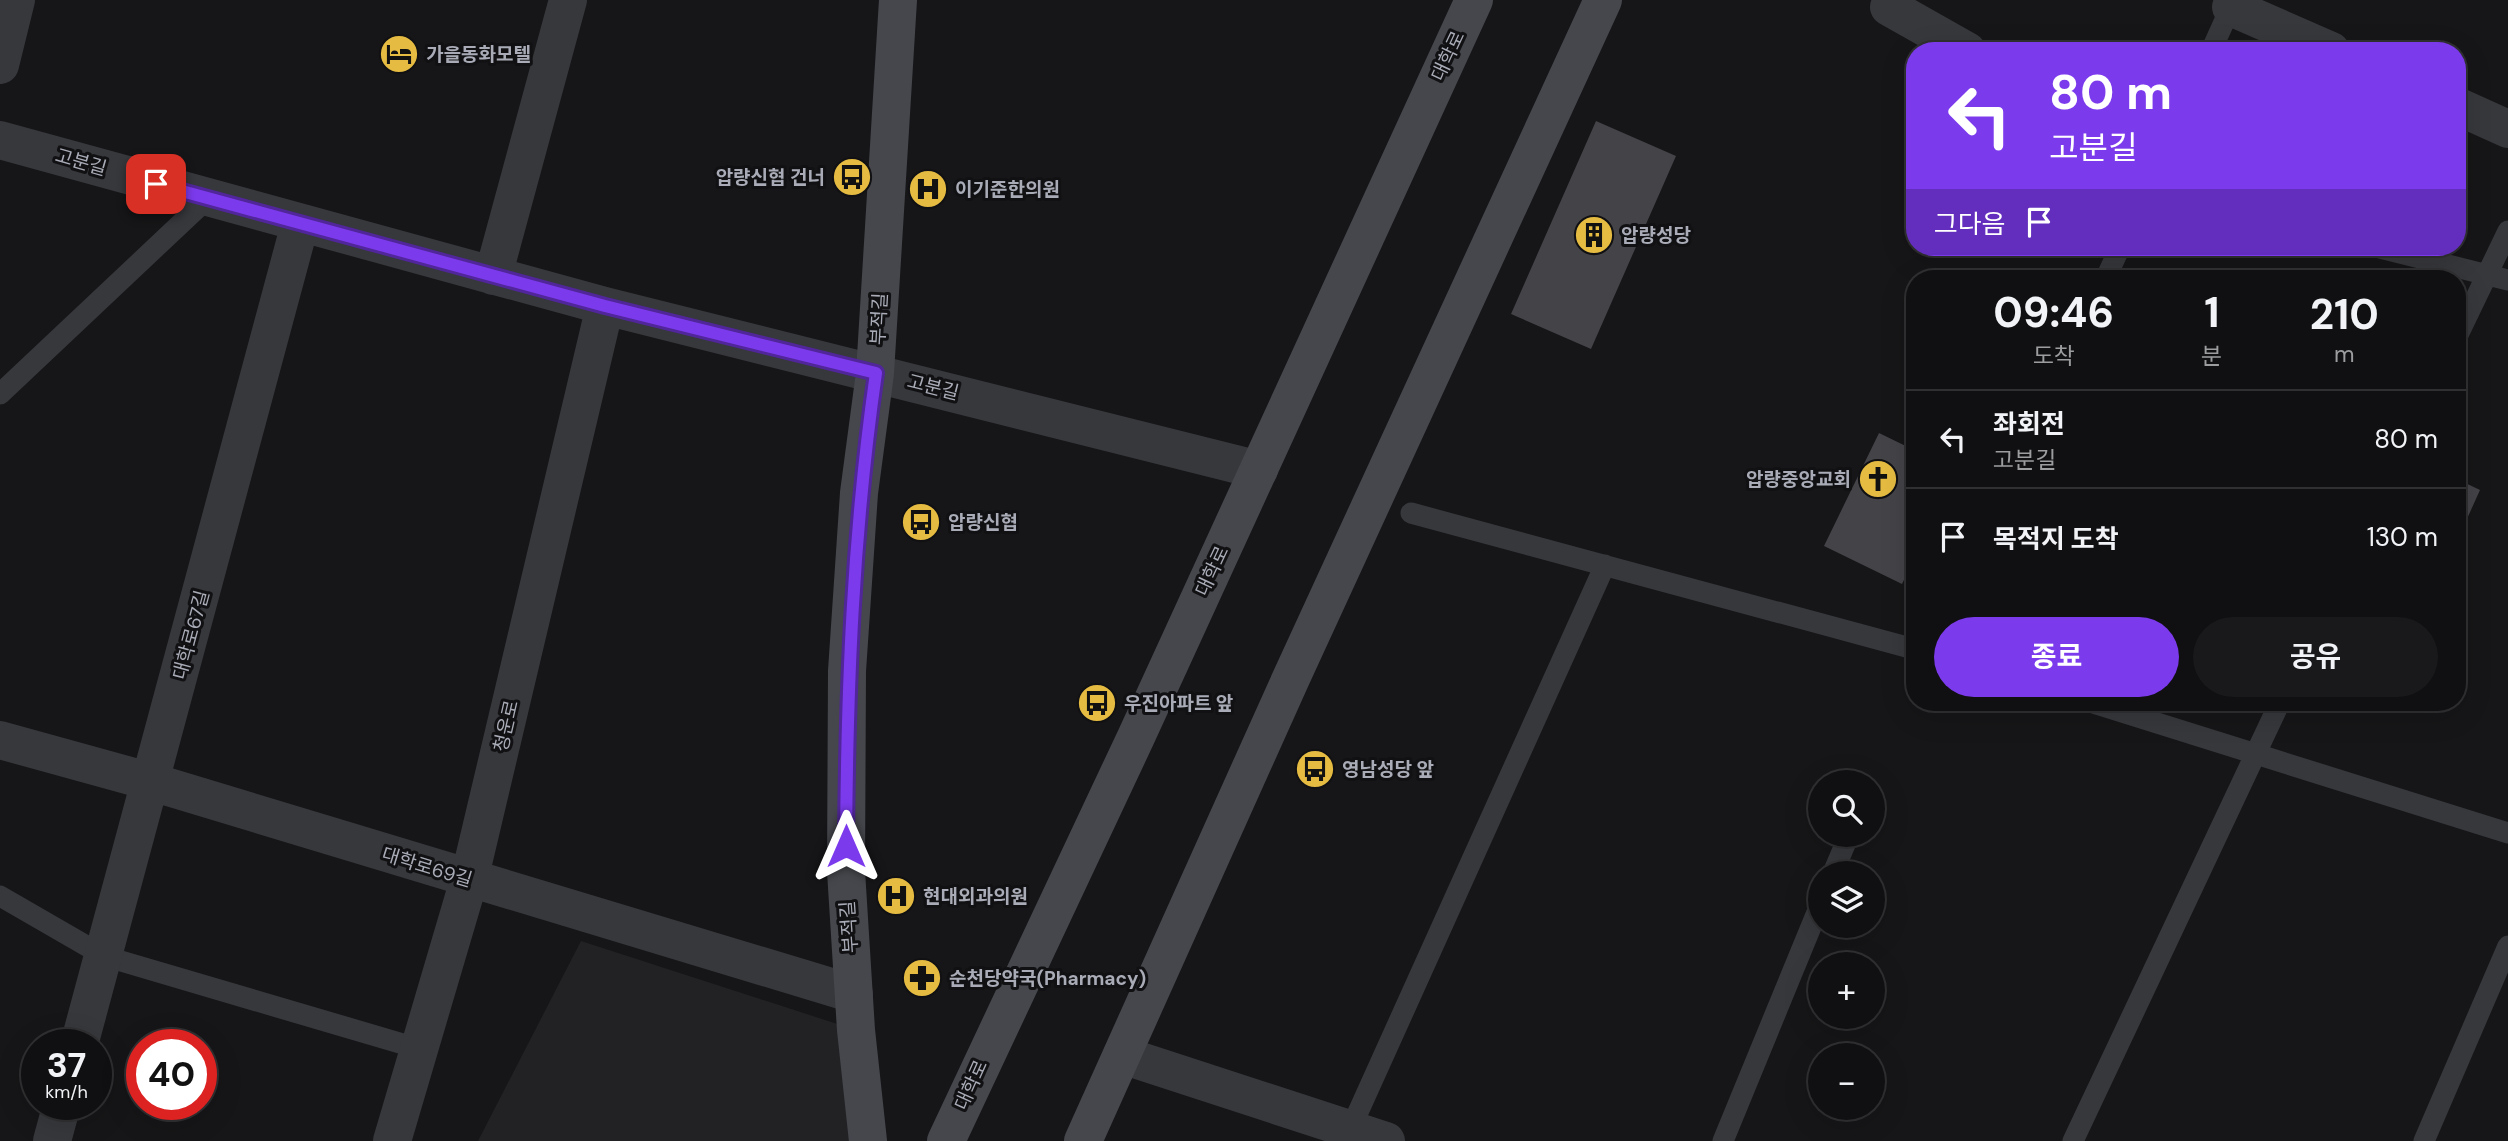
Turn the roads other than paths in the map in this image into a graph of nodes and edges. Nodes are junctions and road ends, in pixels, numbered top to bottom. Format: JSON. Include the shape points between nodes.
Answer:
{"nodes":[{"id":1,"x":16,"y":0,"type":"edge"},
{"id":2,"x":568,"y":0,"type":"edge"},
{"id":3,"x":898,"y":0,"type":"edge"},
{"id":4,"x":1474,"y":0,"type":"edge"},
{"id":5,"x":1603,"y":0,"type":"edge"},
{"id":6,"x":1892,"y":0,"type":"edge"},
{"id":7,"x":2233,"y":3,"type":"edge"},
{"id":8,"x":1951,"y":42,"type":"edge"},
{"id":9,"x":2215,"y":42,"type":"edge"},
{"id":10,"x":2313,"y":42,"type":"edge"},
{"id":11,"x":0,"y":65,"type":"edge"},
{"id":12,"x":2466,"y":110,"type":"edge"},
{"id":13,"x":2508,"y":129,"type":"edge"},
{"id":14,"x":0,"y":139,"type":"edge"},
{"id":15,"x":208,"y":198,"type":"junction"},
{"id":16,"x":300,"y":224,"type":"junction"},
{"id":17,"x":2508,"y":231,"type":"edge"},
{"id":18,"x":2413,"y":256,"type":"edge"},
{"id":19,"x":493,"y":276,"type":"junction"},
{"id":20,"x":2498,"y":277,"type":"edge"},
{"id":21,"x":605,"y":306,"type":"junction"},
{"id":22,"x":2466,"y":324,"type":"edge"},
{"id":23,"x":876,"y":373,"type":"junction"},
{"id":24,"x":0,"y":394,"type":"edge"},
{"id":25,"x":1259,"y":470,"type":"junction"},
{"id":26,"x":1411,"y":513,"type":"dead end"},
{"id":27,"x":1605,"y":565,"type":"junction"},
{"id":28,"x":1906,"y":647,"type":"edge"},
{"id":29,"x":2119,"y":711,"type":"edge"},
{"id":30,"x":2276,"y":711,"type":"edge"},
{"id":31,"x":0,"y":740,"type":"edge"},
{"id":32,"x":2255,"y":753,"type":"junction"},
{"id":33,"x":152,"y":782,"type":"junction"},
{"id":34,"x":2508,"y":833,"type":"edge"},
{"id":35,"x":470,"y":880,"type":"junction"},
{"id":36,"x":0,"y":895,"type":"edge"},
{"id":37,"x":1808,"y":934,"type":"edge"},
{"id":38,"x":2508,"y":946,"type":"edge"},
{"id":39,"x":104,"y":956,"type":"junction"},
{"id":40,"x":854,"y":994,"type":"junction"},
{"id":41,"x":83,"y":1029,"type":"edge"},
{"id":42,"x":419,"y":1049,"type":"junction"},
{"id":43,"x":1122,"y":1055,"type":"junction"},
{"id":44,"x":58,"y":1120,"type":"edge"},
{"id":45,"x":1350,"y":1130,"type":"junction"},
{"id":46,"x":52,"y":1141,"type":"edge"},
{"id":47,"x":392,"y":1141,"type":"edge"},
{"id":48,"x":868,"y":1141,"type":"edge"},
{"id":49,"x":946,"y":1141,"type":"edge"},
{"id":50,"x":1083,"y":1141,"type":"edge"},
{"id":51,"x":1387,"y":1141,"type":"edge"},
{"id":52,"x":1723,"y":1141,"type":"edge"},
{"id":53,"x":2073,"y":1141,"type":"edge"},
{"id":54,"x":2424,"y":1141,"type":"edge"}],
"edges":[{"from":1,"to":11,"type":"street"},
{"from":2,"to":19,"type":"street"},
{"from":3,"to":23,"type":"main road","name":"부적길"},
{"from":4,"to":25,"type":"main road","name":"대학로"},
{"from":5,"to":43,"type":"main road"},
{"from":6,"to":8,"type":"street","via":[[1889,7]]},
{"from":7,"to":9,"type":"lane"},
{"from":7,"to":10,"type":"street"},
{"from":12,"to":13,"type":"street"},
{"from":14,"to":15,"type":"street","name":"고분길"},
{"from":15,"to":16,"type":"street","name":"고분길"},
{"from":15,"to":24,"type":"lane"},
{"from":16,"to":19,"type":"street","name":"고분길"},
{"from":16,"to":33,"type":"street","name":"대학로67길"},
{"from":17,"to":20,"type":"lane"},
{"from":18,"to":20,"type":"lane"},
{"from":19,"to":21,"type":"street","name":"고분길"},
{"from":20,"to":22,"type":"lane"},
{"from":21,"to":23,"type":"street","name":"고분길"},
{"from":21,"to":35,"type":"street","name":"청운로"},
{"from":23,"to":25,"type":"street","name":"고분길"},
{"from":23,"to":40,"type":"main road","name":"부적길","via":[[859,493],[847,671],[846,871]]},
{"from":25,"to":49,"type":"main road","name":"대학로"},
{"from":26,"to":27,"type":"lane"},
{"from":27,"to":28,"type":"lane"},
{"from":27,"to":45,"type":"lane"},
{"from":29,"to":32,"type":"lane"},
{"from":30,"to":32,"type":"lane"},
{"from":31,"to":33,"type":"street","name":"대학로69길"},
{"from":32,"to":34,"type":"lane"},
{"from":32,"to":53,"type":"lane"},
{"from":33,"to":35,"type":"street","name":"대학로69길"},
{"from":33,"to":39,"type":"street","name":"대학로67길"},
{"from":35,"to":40,"type":"street","name":"대학로69길"},
{"from":35,"to":42,"type":"street","name":"청운로"},
{"from":36,"to":39,"type":"lane"},
{"from":37,"to":52,"type":"lane"},
{"from":38,"to":54,"type":"lane"},
{"from":39,"to":41,"type":"street","name":"대학로67길"},
{"from":39,"to":42,"type":"lane"},
{"from":40,"to":48,"type":"main road","name":"부적길"},
{"from":42,"to":47,"type":"street","name":"청운로"},
{"from":43,"to":45,"type":"street"},
{"from":43,"to":50,"type":"main road"},
{"from":44,"to":46,"type":"street"},
{"from":45,"to":51,"type":"street"}]}
